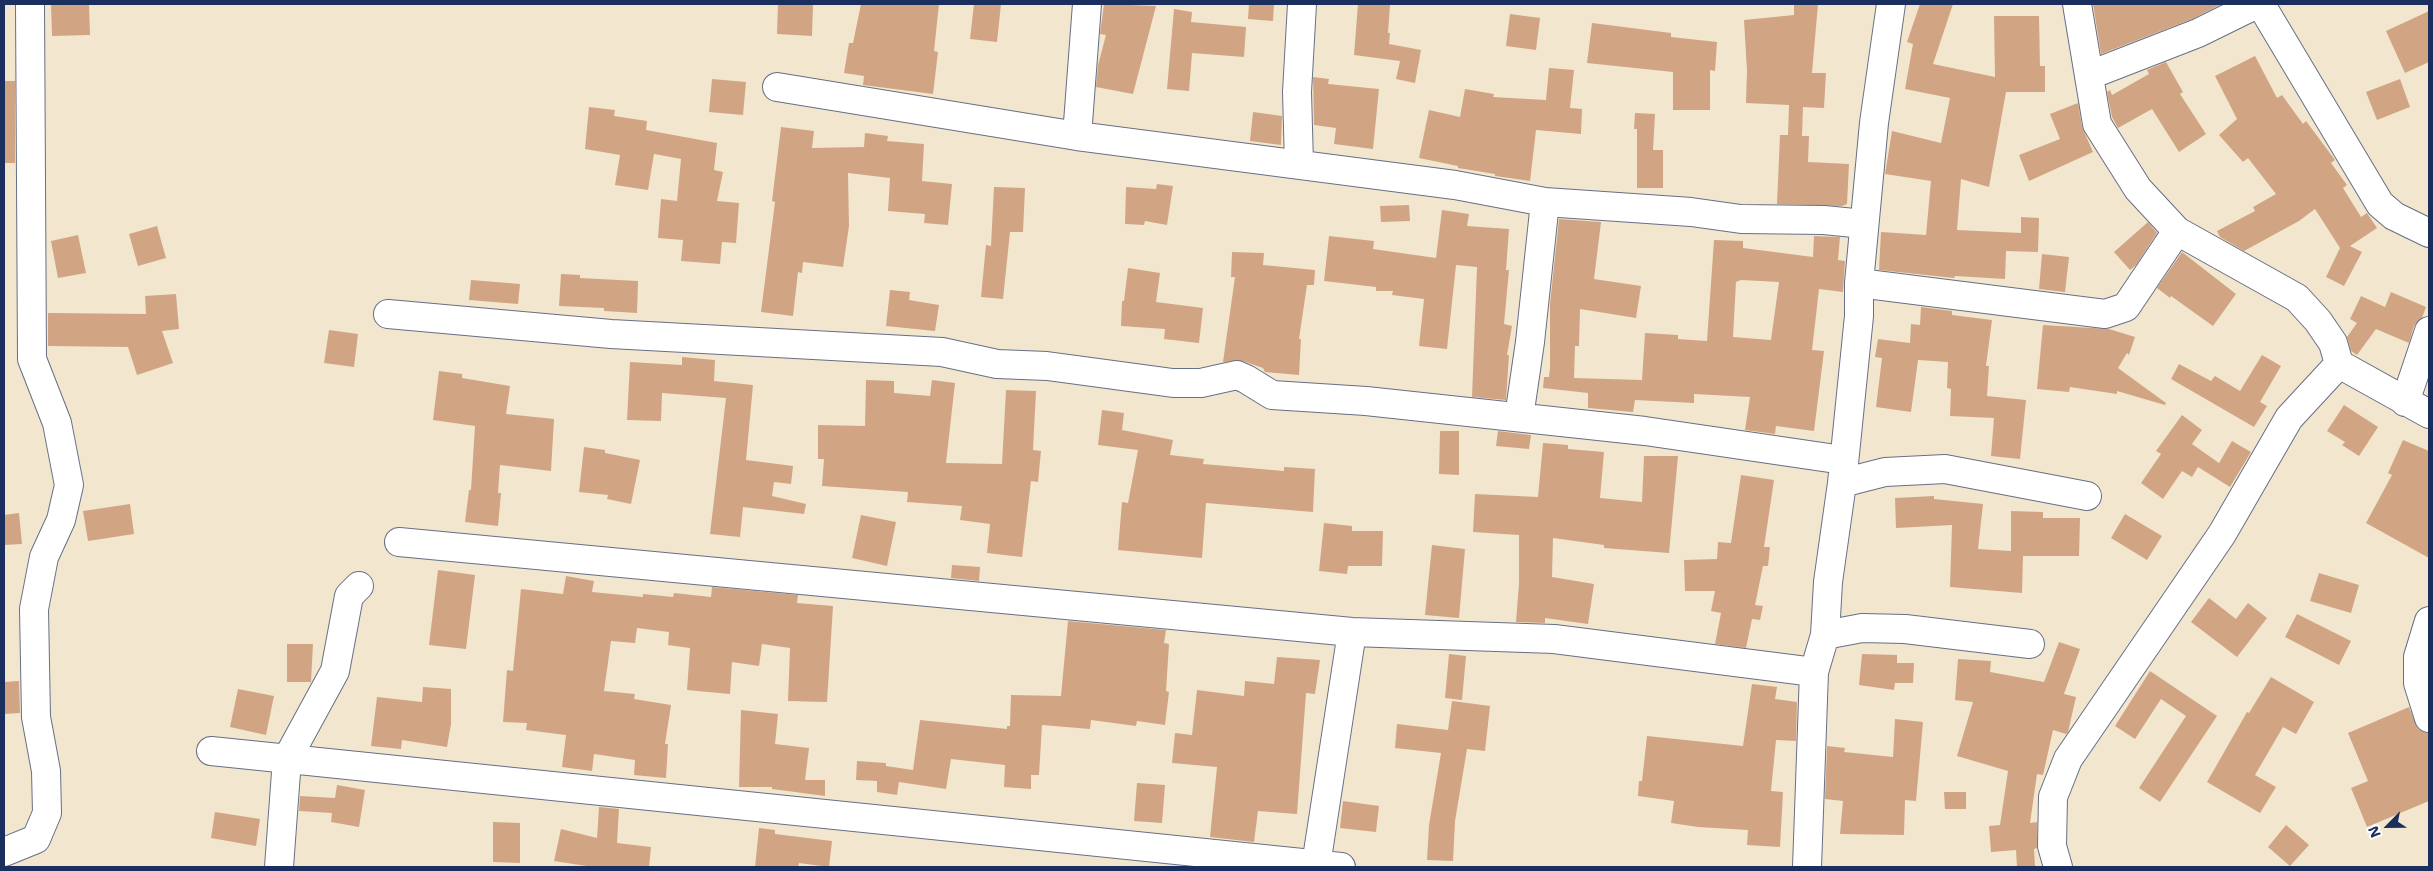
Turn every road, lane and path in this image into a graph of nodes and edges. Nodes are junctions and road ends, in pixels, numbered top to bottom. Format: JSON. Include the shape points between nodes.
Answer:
{"nodes":[{"id":1,"x":30,"y":4,"type":"edge"},
{"id":2,"x":1087,"y":4,"type":"edge"},
{"id":3,"x":1302,"y":4,"type":"edge"},
{"id":4,"x":1891,"y":4,"type":"edge"},
{"id":5,"x":2077,"y":4,"type":"edge"},
{"id":6,"x":2090,"y":75,"type":"junction"},
{"id":7,"x":777,"y":87,"type":"dead end"},
{"id":8,"x":1077,"y":136,"type":"junction"},
{"id":9,"x":1298,"y":164,"type":"junction"},
{"id":10,"x":1545,"y":202,"type":"junction"},
{"id":11,"x":1864,"y":224,"type":"junction"},
{"id":12,"x":2177,"y":231,"type":"junction"},
{"id":13,"x":2429,"y":234,"type":"edge"},
{"id":14,"x":1859,"y":283,"type":"junction"},
{"id":15,"x":388,"y":314,"type":"dead end"},
{"id":16,"x":2429,"y":331,"type":"edge"},
{"id":17,"x":2339,"y":364,"type":"junction"},
{"id":18,"x":2405,"y":402,"type":"junction"},
{"id":19,"x":2429,"y":414,"type":"edge"},
{"id":20,"x":1519,"y":417,"type":"junction"},
{"id":21,"x":1842,"y":471,"type":"junction"},
{"id":22,"x":2087,"y":496,"type":"dead end"},
{"id":23,"x":399,"y":542,"type":"dead end"},
{"id":24,"x":359,"y":586,"type":"dead end"},
{"id":25,"x":2429,"y":621,"type":"edge"},
{"id":26,"x":1352,"y":632,"type":"junction"},
{"id":27,"x":1824,"y":635,"type":"junction"},
{"id":28,"x":2030,"y":644,"type":"dead end"},
{"id":29,"x":1814,"y":672,"type":"junction"},
{"id":30,"x":2429,"y":718,"type":"edge"},
{"id":31,"x":211,"y":751,"type":"dead end"},
{"id":32,"x":287,"y":759,"type":"junction"},
{"id":33,"x":4,"y":852,"type":"edge"},
{"id":34,"x":1329,"y":866,"type":"edge"},
{"id":35,"x":278,"y":867,"type":"edge"},
{"id":36,"x":1806,"y":867,"type":"edge"},
{"id":37,"x":2058,"y":867,"type":"edge"}],
"edges":[{"from":1,"to":33,"type":"street","via":[[32,359],[57,423],[69,485],[61,520],[44,557],[34,609],[36,717],[46,770],[47,813],[36,838]]},
{"from":2,"to":8,"type":"street"},
{"from":3,"to":9,"type":"street"},
{"from":4,"to":11,"type":"street"},
{"from":5,"to":6,"type":"street"},
{"from":6,"to":12,"type":"street","via":[[2097,124],[2138,189]]},
{"from":6,"to":13,"type":"street","via":[[2198,33],[2257,4],[2263,8],[2380,204],[2394,216]]},
{"from":7,"to":8,"type":"street"},
{"from":8,"to":9,"type":"street"},
{"from":9,"to":10,"type":"street","via":[[1456,185]]},
{"from":10,"to":11,"type":"street","via":[[1691,212],[1741,219]]},
{"from":10,"to":20,"type":"street"},
{"from":11,"to":14,"type":"street"},
{"from":12,"to":14,"type":"street","via":[[2126,307],[2105,314]]},
{"from":12,"to":17,"type":"street","via":[[2296,298],[2333,343]]},
{"from":14,"to":21,"type":"street","via":[[1859,316]]},
{"from":15,"to":20,"type":"street","via":[[611,334],[942,352],[998,364],[1047,366],[1173,383],[1201,383],[1237,376],[1272,395]]},
{"from":16,"to":18,"type":"street"},
{"from":17,"to":18,"type":"street"},
{"from":17,"to":37,"type":"street","via":[[2289,418],[2222,534],[2068,760],[2053,796],[2052,846]]},
{"from":18,"to":19,"type":"street"},
{"from":20,"to":21,"type":"street","via":[[1645,430]]},
{"from":21,"to":22,"type":"street","via":[[1944,469]]},
{"from":21,"to":27,"type":"street"},
{"from":23,"to":26,"type":"street"},
{"from":24,"to":32,"type":"street","via":[[349,596],[335,671]]},
{"from":25,"to":30,"type":"street","via":[[2418,656],[2418,683]]},
{"from":26,"to":29,"type":"street","via":[[1554,639]]},
{"from":26,"to":34,"type":"street"},
{"from":27,"to":28,"type":"street","via":[[1862,628],[1906,629]]},
{"from":27,"to":29,"type":"street"},
{"from":29,"to":36,"type":"street"},
{"from":31,"to":32,"type":"street"},
{"from":32,"to":34,"type":"street"},
{"from":32,"to":35,"type":"street"}]}
